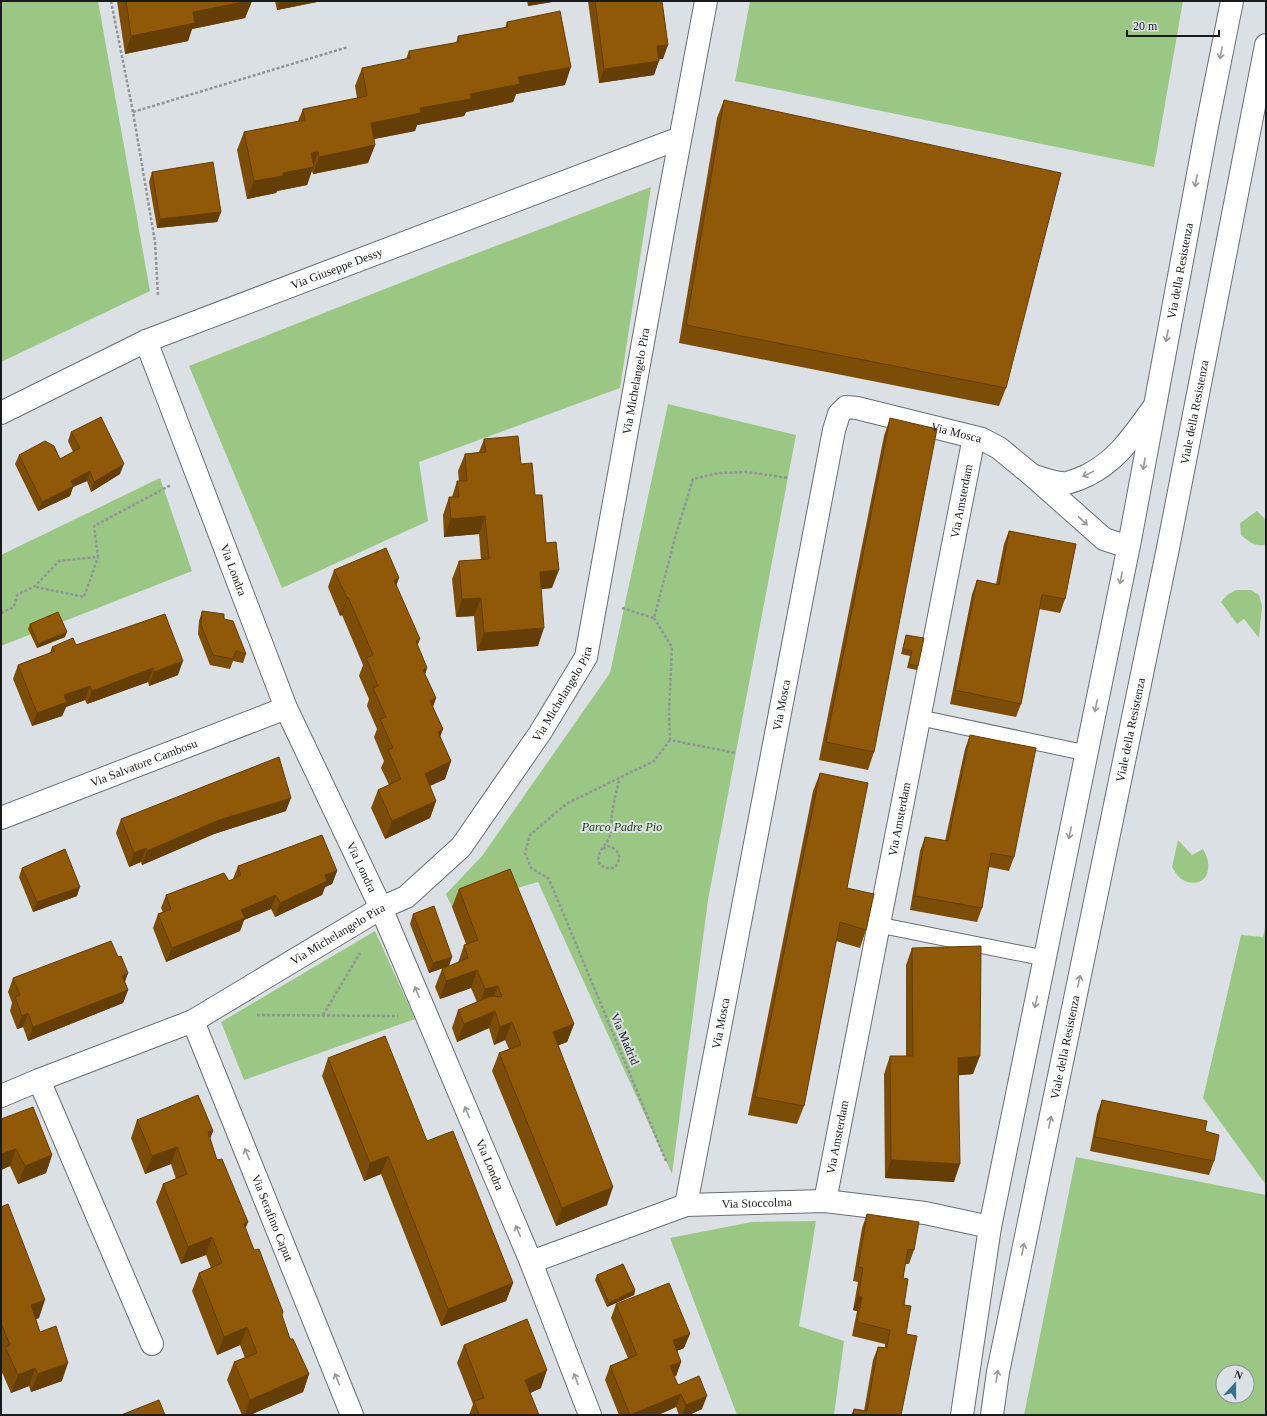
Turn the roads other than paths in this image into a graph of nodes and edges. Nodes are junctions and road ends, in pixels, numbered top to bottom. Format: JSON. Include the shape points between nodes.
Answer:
{"nodes":[{"id":1,"x":706,"y":1,"type":"edge"},
{"id":2,"x":1232,"y":1,"type":"edge"},
{"id":3,"x":1266,"y":45,"type":"edge"},
{"id":4,"x":680,"y":138,"type":"junction"},
{"id":5,"x":146,"y":341,"type":"junction"},
{"id":6,"x":1154,"y":408,"type":"junction"},
{"id":7,"x":1,"y":413,"type":"edge"},
{"id":8,"x":974,"y":437,"type":"junction"},
{"id":9,"x":1033,"y":476,"type":"junction"},
{"id":10,"x":1129,"y":543,"type":"junction"},
{"id":11,"x":286,"y":708,"type":"junction"},
{"id":12,"x":926,"y":719,"type":"dead end"},
{"id":13,"x":1086,"y":753,"type":"junction"},
{"id":14,"x":1,"y":818,"type":"edge"},
{"id":15,"x":381,"y":908,"type":"junction"},
{"id":16,"x":889,"y":927,"type":"dead end"},
{"id":17,"x":1044,"y":958,"type":"junction"},
{"id":18,"x":193,"y":1021,"type":"junction"},
{"id":19,"x":39,"y":1080,"type":"junction"},
{"id":20,"x":1,"y":1096,"type":"edge"},
{"id":21,"x":825,"y":1201,"type":"junction"},
{"id":22,"x":686,"y":1205,"type":"junction"},
{"id":23,"x":990,"y":1227,"type":"junction"},
{"id":24,"x":531,"y":1262,"type":"junction"},
{"id":25,"x":152,"y":1344,"type":"dead end"},
{"id":26,"x":352,"y":1415,"type":"edge"},
{"id":27,"x":590,"y":1415,"type":"edge"},
{"id":28,"x":962,"y":1415,"type":"edge"},
{"id":29,"x":992,"y":1415,"type":"edge"}],
"edges":[{"from":1,"to":4,"type":"street","name":"Via Michelangelo Pira"},
{"from":2,"to":6,"type":"street","name":"Via della Resistenza","one_way":true},
{"from":29,"to":3,"type":"street","name":"Viale della Resistenza","one_way":true,"via":[[998,1372],[1168,548]]},
{"from":4,"to":5,"type":"street","name":"Via Giuseppe Dessy"},
{"from":4,"to":15,"type":"street","name":"Via Michelangelo Pira","via":[[586,656],[540,733],[461,847],[406,897]]},
{"from":5,"to":7,"type":"street","name":"Via Giuseppe Dessy"},
{"from":5,"to":11,"type":"street","name":"Via Londra"},
{"from":6,"to":9,"type":"street","name":"Via Mosca","one_way":true,"via":[[1121,451],[1101,468],[1067,483]]},
{"from":6,"to":10,"type":"street","name":"Via della Resistenza","one_way":true},
{"from":8,"to":9,"type":"street","name":"Via Mosca","via":[[999,448]]},
{"from":8,"to":21,"type":"street","name":"Via Amsterdam"},
{"from":8,"to":22,"type":"street","name":"Via Mosca","via":[[857,408],[846,407],[839,414]]},
{"from":9,"to":10,"type":"street","name":"Via Mosca","one_way":true,"via":[[1104,539]]},
{"from":10,"to":13,"type":"street","one_way":true},
{"from":11,"to":14,"type":"street","name":"Via Salvatore Cambosu"},
{"from":11,"to":15,"type":"street","name":"Via Londra"},
{"from":12,"to":13,"type":"lane"},
{"from":13,"to":17,"type":"street","one_way":true},
{"from":15,"to":18,"type":"street","name":"Via Michelangelo Pira"},
{"from":24,"to":15,"type":"street","name":"Via Londra","one_way":true},
{"from":16,"to":17,"type":"lane"},
{"from":17,"to":23,"type":"street","one_way":true},
{"from":18,"to":19,"type":"street","name":"Via Michelangelo Pira"},
{"from":26,"to":18,"type":"street","name":"Via Serafino Caput","one_way":true},
{"from":19,"to":20,"type":"street","name":"Via Michelangelo Pira"},
{"from":19,"to":25,"type":"street"},
{"from":21,"to":22,"type":"street","name":"Via Stoccolma"},
{"from":21,"to":23,"type":"street","name":"Via Stoccolma","via":[[926,1213]]},
{"from":22,"to":24,"type":"street","name":"Via Stoccolma"},
{"from":23,"to":28,"type":"street"},
{"from":27,"to":24,"type":"street","name":"Via Londra","one_way":true}]}
